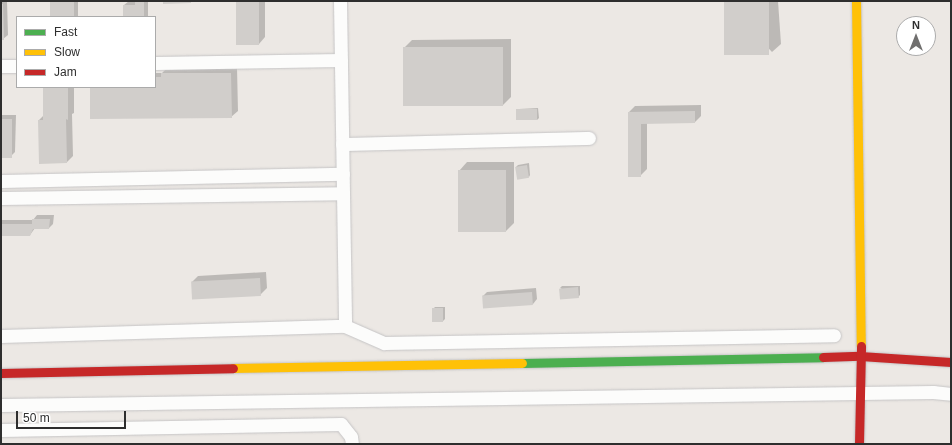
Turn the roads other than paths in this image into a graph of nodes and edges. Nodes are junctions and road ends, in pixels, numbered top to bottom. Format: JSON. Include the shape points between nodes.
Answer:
{"nodes":[{"id":1,"x":340,"y":1,"type":"edge"},
{"id":2,"x":856,"y":1,"type":"edge"},
{"id":3,"x":341,"y":60,"type":"junction"},
{"id":4,"x":156,"y":63,"type":"edge"},
{"id":5,"x":1,"y":66,"type":"edge"},
{"id":6,"x":16,"y":66,"type":"edge"},
{"id":7,"x":589,"y":138,"type":"dead end"},
{"id":8,"x":342,"y":144,"type":"junction"},
{"id":9,"x":343,"y":174,"type":"junction"},
{"id":10,"x":1,"y":181,"type":"edge"},
{"id":11,"x":343,"y":192,"type":"junction"},
{"id":12,"x":1,"y":198,"type":"edge"},
{"id":13,"x":345,"y":326,"type":"junction"},
{"id":14,"x":834,"y":335,"type":"dead end"},
{"id":15,"x":1,"y":336,"type":"edge"},
{"id":16,"x":860,"y":356,"type":"junction"},
{"id":17,"x":951,"y":362,"type":"edge"},
{"id":18,"x":1,"y":372,"type":"edge"},
{"id":19,"x":860,"y":393,"type":"junction"},
{"id":20,"x":951,"y":394,"type":"edge"},
{"id":21,"x":1,"y":405,"type":"edge"},
{"id":22,"x":1,"y":430,"type":"edge"},
{"id":23,"x":352,"y":444,"type":"edge"},
{"id":24,"x":859,"y":444,"type":"edge"}],
"edges":[{"from":1,"to":3,"type":"street"},
{"from":2,"to":16,"type":"street"},
{"from":3,"to":4,"type":"street"},
{"from":3,"to":8,"type":"street"},
{"from":5,"to":6,"type":"street"},
{"from":7,"to":8,"type":"street"},
{"from":8,"to":9,"type":"street"},
{"from":9,"to":10,"type":"street"},
{"from":9,"to":11,"type":"street"},
{"from":11,"to":12,"type":"street"},
{"from":11,"to":13,"type":"street"},
{"from":13,"to":14,"type":"street","via":[[384,343]]},
{"from":13,"to":15,"type":"street"},
{"from":16,"to":17,"type":"street"},
{"from":16,"to":18,"type":"street"},
{"from":16,"to":19,"type":"street"},
{"from":19,"to":20,"type":"street"},
{"from":19,"to":21,"type":"street"},
{"from":19,"to":24,"type":"street"},
{"from":22,"to":23,"type":"street","via":[[341,424],[352,437]]}]}
